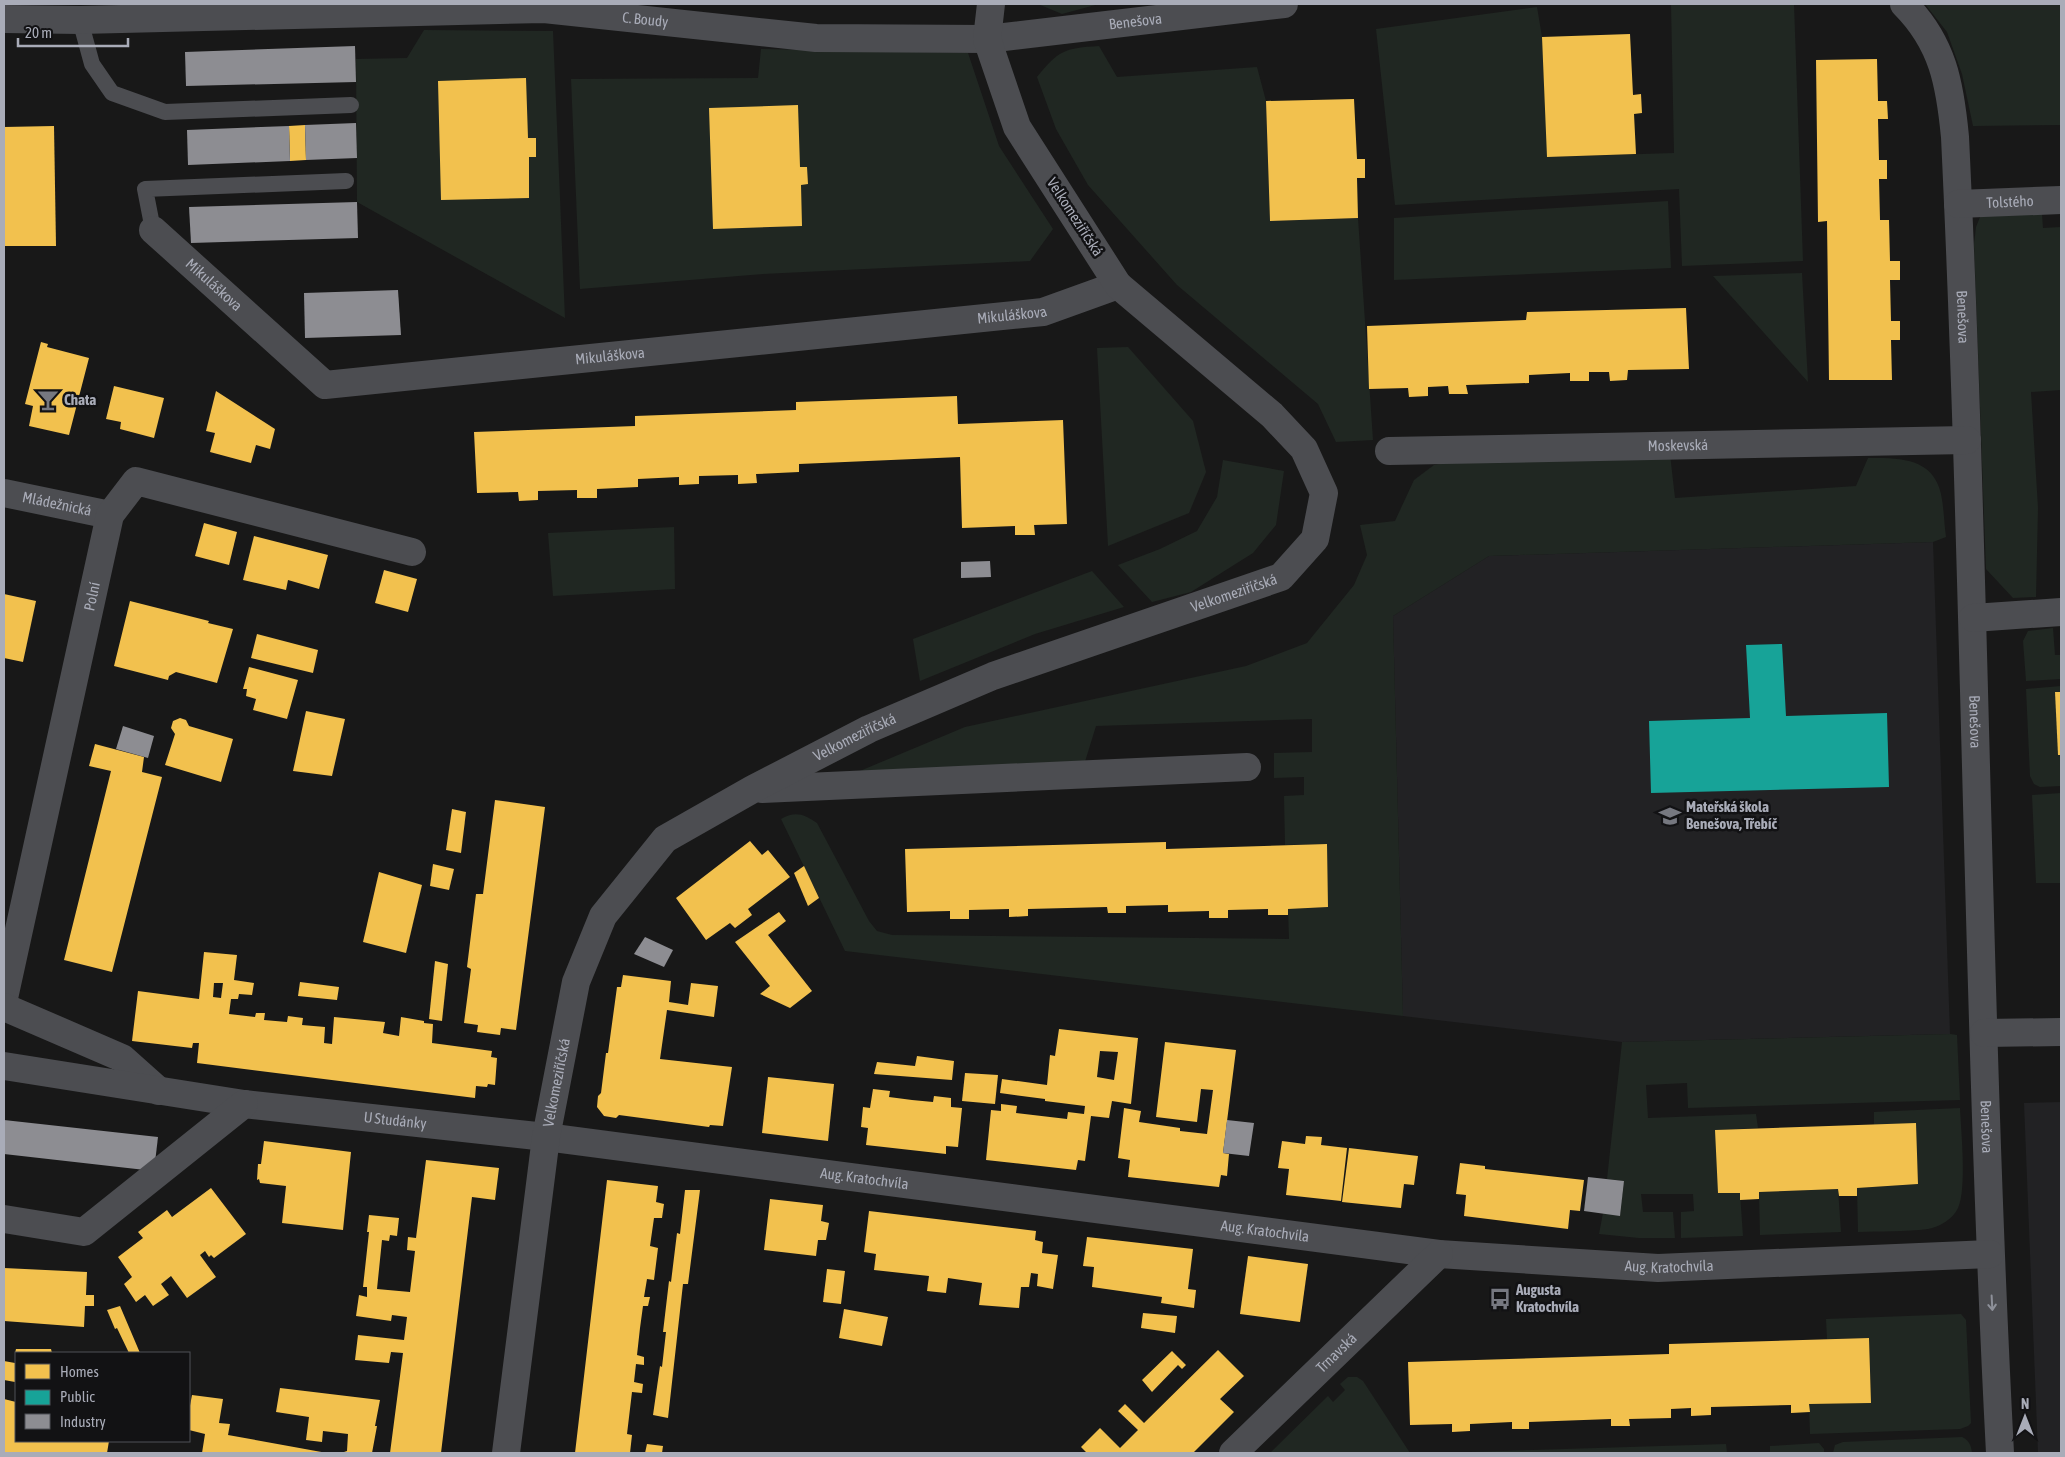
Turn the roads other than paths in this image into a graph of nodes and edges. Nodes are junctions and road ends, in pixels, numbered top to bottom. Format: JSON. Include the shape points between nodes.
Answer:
{"nodes":[{"id":1,"x":991,"y":4,"type":"edge"},
{"id":2,"x":1284,"y":4,"type":"edge"},
{"id":3,"x":1904,"y":4,"type":"edge"},
{"id":4,"x":4,"y":19,"type":"edge"},
{"id":5,"x":80,"y":20,"type":"junction"},
{"id":6,"x":987,"y":39,"type":"junction"},
{"id":7,"x":351,"y":105,"type":"dead end"},
{"id":8,"x":346,"y":181,"type":"dead end"},
{"id":9,"x":2061,"y":200,"type":"edge"},
{"id":10,"x":1958,"y":204,"type":"junction"},
{"id":11,"x":153,"y":230,"type":"joint"},
{"id":12,"x":1118,"y":285,"type":"junction"},
{"id":13,"x":1967,"y":440,"type":"junction"},
{"id":14,"x":1389,"y":451,"type":"dead end"},
{"id":15,"x":4,"y":492,"type":"edge"},
{"id":16,"x":110,"y":515,"type":"junction"},
{"id":17,"x":412,"y":552,"type":"dead end"},
{"id":18,"x":2061,"y":612,"type":"edge"},
{"id":19,"x":1973,"y":618,"type":"junction"},
{"id":20,"x":1247,"y":767,"type":"dead end"},
{"id":21,"x":753,"y":789,"type":"junction"},
{"id":22,"x":4,"y":998,"type":"edge"},
{"id":23,"x":4,"y":1007,"type":"edge"},
{"id":24,"x":2061,"y":1032,"type":"edge"},
{"id":25,"x":1984,"y":1033,"type":"junction"},
{"id":26,"x":4,"y":1066,"type":"edge"},
{"id":27,"x":159,"y":1091,"type":"junction"},
{"id":28,"x":244,"y":1104,"type":"junction"},
{"id":29,"x":546,"y":1138,"type":"junction"},
{"id":30,"x":4,"y":1219,"type":"edge"},
{"id":31,"x":1439,"y":1254,"type":"junction"},
{"id":32,"x":1990,"y":1254,"type":"junction"},
{"id":33,"x":506,"y":1453,"type":"edge"},
{"id":34,"x":1233,"y":1453,"type":"edge"},
{"id":35,"x":2000,"y":1453,"type":"edge"}],
"edges":[{"from":1,"to":6,"type":"street","name":"Velkomeziříčská"},
{"from":2,"to":6,"type":"street","name":"Benešova"},
{"from":3,"to":10,"type":"street","name":"Benešova","via":[[1932,38],[1950,91]]},
{"from":4,"to":5,"type":"street","name":"C. Boudy"},
{"from":5,"to":6,"type":"street","name":"C. Boudy","via":[[544,9],[816,38]]},
{"from":5,"to":7,"type":"lane","via":[[92,64],[112,93],[165,112]]},
{"from":6,"to":12,"type":"street","name":"Velkomeziříčská","via":[[1017,127]]},
{"from":8,"to":11,"type":"lane","via":[[145,189]]},
{"from":9,"to":10,"type":"street","name":"Tolstého"},
{"from":10,"to":13,"type":"street","name":"Benešova"},
{"from":11,"to":12,"type":"street","name":"Mikuláškova","via":[[325,385],[1043,312]]},
{"from":12,"to":21,"type":"street","name":"Velkomeziříčská","via":[[1272,415],[1304,449],[1324,494],[1315,539],[1281,577],[993,676],[869,729]]},
{"from":13,"to":14,"type":"street","name":"Moskevská"},
{"from":13,"to":19,"type":"street","name":"Benešova"},
{"from":15,"to":16,"type":"street","name":"Mládežnická"},
{"from":16,"to":17,"type":"street","name":"Polní","via":[[136,481]]},
{"from":16,"to":22,"type":"street","name":"Polní"},
{"from":18,"to":19,"type":"street"},
{"from":19,"to":25,"type":"street","name":"Benešova"},
{"from":20,"to":21,"type":"street","name":"Velkomeziříčská"},
{"from":21,"to":29,"type":"street","name":"Velkomeziříčská","via":[[665,839],[603,916],[576,982]]},
{"from":23,"to":27,"type":"street","via":[[122,1058]]},
{"from":24,"to":25,"type":"street"},
{"from":25,"to":32,"type":"street","name":"Benešova"},
{"from":26,"to":27,"type":"street","name":"U Studánky"},
{"from":27,"to":28,"type":"street","name":"U Studánky"},
{"from":28,"to":29,"type":"street","name":"U Studánky"},
{"from":28,"to":30,"type":"street","via":[[84,1232]]},
{"from":29,"to":31,"type":"street","name":"Aug. Kratochvíla"},
{"from":29,"to":33,"type":"street","name":"Velkomeziříčská"},
{"from":31,"to":32,"type":"street","name":"Aug. Kratochvíla","via":[[1658,1268]]},
{"from":31,"to":34,"type":"street","name":"Trnavská"},
{"from":32,"to":35,"type":"street","name":"Benešova","one_way":true}]}
